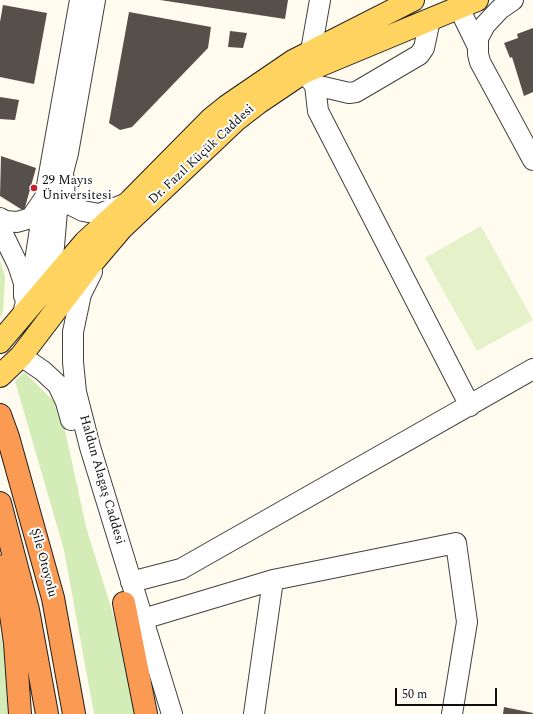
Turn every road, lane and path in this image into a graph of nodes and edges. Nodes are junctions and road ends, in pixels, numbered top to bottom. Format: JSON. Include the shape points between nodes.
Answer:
{"nodes":[{"id":1,"x":80,"y":0,"type":"edge"},
{"id":2,"x":96,"y":0,"type":"edge"},
{"id":3,"x":320,"y":0,"type":"edge"},
{"id":4,"x":414,"y":0,"type":"edge"},
{"id":5,"x":513,"y":0,"type":"edge"},
{"id":6,"x":470,"y":3,"type":"edge"},
{"id":7,"x":430,"y":20,"type":"junction"},
{"id":8,"x":485,"y":25,"type":"junction"},
{"id":9,"x":477,"y":45,"type":"junction"},
{"id":10,"x":311,"y":51,"type":"junction"},
{"id":11,"x":309,"y":78,"type":"junction"},
{"id":12,"x":68,"y":153,"type":"junction"},
{"id":13,"x":533,"y":160,"type":"edge"},
{"id":14,"x":45,"y":197,"type":"junction"},
{"id":15,"x":130,"y":201,"type":"junction"},
{"id":16,"x":0,"y":218,"type":"edge"},
{"id":17,"x":0,"y":228,"type":"edge"},
{"id":18,"x":106,"y":246,"type":"junction"},
{"id":19,"x":51,"y":281,"type":"junction"},
{"id":20,"x":23,"y":314,"type":"junction"},
{"id":21,"x":0,"y":342,"type":"edge"},
{"id":22,"x":21,"y":356,"type":"junction"},
{"id":23,"x":533,"y":370,"type":"edge"},
{"id":24,"x":0,"y":376,"type":"edge"},
{"id":25,"x":470,"y":406,"type":"junction"},
{"id":26,"x":0,"y":414,"type":"edge"},
{"id":27,"x":0,"y":503,"type":"edge"},
{"id":28,"x":0,"y":539,"type":"edge"},
{"id":29,"x":273,"y":580,"type":"junction"},
{"id":30,"x":131,"y":582,"type":"junction"},
{"id":31,"x":124,"y":603,"type":"junction"},
{"id":32,"x":143,"y":619,"type":"junction"},
{"id":33,"x":20,"y":714,"type":"edge"},
{"id":34,"x":47,"y":714,"type":"edge"},
{"id":35,"x":74,"y":714,"type":"edge"},
{"id":36,"x":146,"y":714,"type":"edge"},
{"id":37,"x":158,"y":714,"type":"edge"},
{"id":38,"x":172,"y":714,"type":"edge"},
{"id":39,"x":254,"y":714,"type":"edge"},
{"id":40,"x":452,"y":714,"type":"edge"}],
"edges":[{"from":1,"to":14,"type":"street"},
{"from":2,"to":12,"type":"street"},
{"from":3,"to":10,"type":"street"},
{"from":4,"to":10,"type":"main road","name":"Dr. Fazıl Küçük Caddesi"},
{"from":5,"to":8,"type":"street"},
{"from":6,"to":7,"type":"main road","name":"Dr. Fazıl Küçük Caddesi"},
{"from":6,"to":8,"type":"street"},
{"from":6,"to":9,"type":"street"},
{"from":7,"to":11,"type":"main road","name":"Dr. Fazıl Küçük Caddesi"},
{"from":7,"to":11,"type":"street","via":[[424,48],[419,55],[356,92],[349,93]]},
{"from":8,"to":9,"type":"street"},
{"from":9,"to":13,"type":"street","via":[[480,62]]},
{"from":10,"to":15,"type":"main road","name":"Dr. Fazıl Küçük Caddesi","via":[[273,73],[212,118]]},
{"from":11,"to":18,"type":"main road","name":"Dr. Fazıl Küçük Caddesi","via":[[273,92],[236,120]]},
{"from":11,"to":25,"type":"street","via":[[318,111]]},
{"from":12,"to":15,"type":"street","via":[[64,192],[69,204],[83,211],[99,214]]},
{"from":12,"to":19,"type":"street","via":[[56,209]]},
{"from":14,"to":16,"type":"street","via":[[31,218],[17,222]]},
{"from":14,"to":20,"type":"street","via":[[33,274]]},
{"from":15,"to":19,"type":"main road","name":"Dr. Fazıl Küçük Caddesi","via":[[85,242]]},
{"from":17,"to":20,"type":"street","via":[[24,283]]},
{"from":18,"to":22,"type":"main road","name":"Dr. Fazıl Küçük Caddesi"},
{"from":18,"to":30,"type":"street","name":"Haldun Alagaş Caddesi","via":[[81,294],[73,332],[72,362],[76,392],[90,447]]},
{"from":19,"to":20,"type":"main road","name":"Dr. Fazıl Küçük Caddesi"},
{"from":19,"to":22,"type":"main road","via":[[39,322]]},
{"from":20,"to":21,"type":"main road","name":"Dr. Fazıl Küçük Caddesi"},
{"from":22,"to":24,"type":"main road"},
{"from":22,"to":31,"type":"street","name":"Haldun Alagaş Caddesi","via":[[58,385],[66,402],[90,494]]},
{"from":23,"to":25,"type":"street"},
{"from":25,"to":30,"type":"street","via":[[181,569]]},
{"from":26,"to":35,"type":"highway","name":"Şile Otoyolu","via":[[53,598]]},
{"from":27,"to":34,"type":"highway","name":"Şile Otoyolu","via":[[28,610]]},
{"from":28,"to":33,"type":"highway","via":[[15,643]]},
{"from":29,"to":32,"type":"street"},
{"from":29,"to":39,"type":"street"},
{"from":29,"to":40,"type":"street","via":[[456,544],[467,622]]},
{"from":30,"to":32,"type":"street","name":"Haldun Alagaş Caddesi"},
{"from":31,"to":36,"type":"highway"},
{"from":31,"to":37,"type":"street","name":"Haldun Alagaş Caddesi"},
{"from":32,"to":38,"type":"street","name":"Haldun Alagaş Caddesi"}]}
